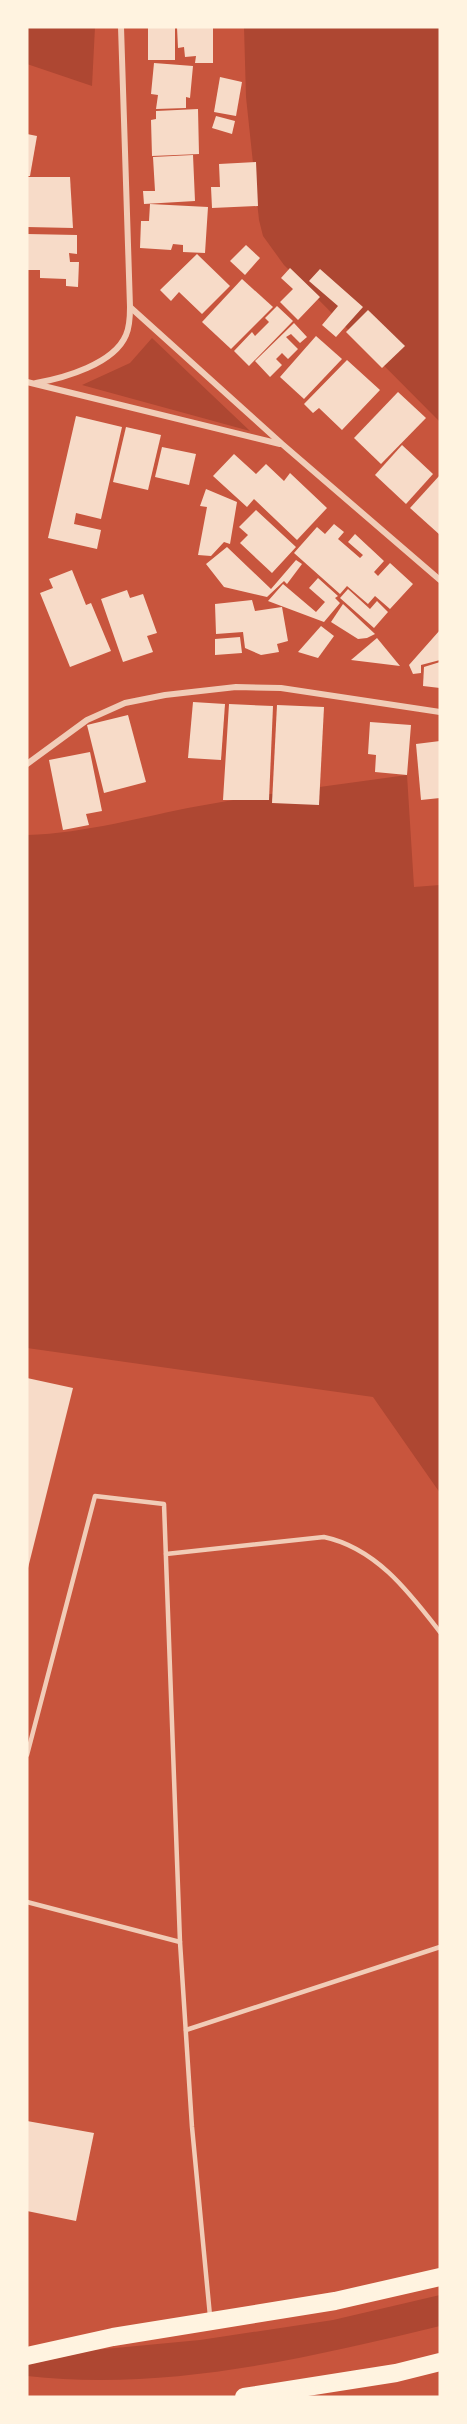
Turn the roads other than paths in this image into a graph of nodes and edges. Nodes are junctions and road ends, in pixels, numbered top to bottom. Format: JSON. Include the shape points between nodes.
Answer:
{"nodes":[{"id":1,"x":121,"y":27,"type":"edge"},
{"id":2,"x":130,"y":307,"type":"junction"},
{"id":3,"x":30,"y":383,"type":"edge"},
{"id":4,"x":282,"y":444,"type":"junction"},
{"id":5,"x":440,"y":580,"type":"edge"},
{"id":6,"x":440,"y":712,"type":"edge"},
{"id":7,"x":27,"y":764,"type":"edge"},
{"id":8,"x":166,"y":1554,"type":"junction"},
{"id":9,"x":440,"y":1632,"type":"edge"},
{"id":10,"x":27,"y":1755,"type":"edge"},
{"id":11,"x":27,"y":1902,"type":"edge"},
{"id":12,"x":180,"y":1942,"type":"junction"},
{"id":13,"x":440,"y":1947,"type":"edge"},
{"id":14,"x":186,"y":2030,"type":"junction"},
{"id":15,"x":440,"y":2277,"type":"edge"},
{"id":16,"x":211,"y":2321,"type":"junction"},
{"id":17,"x":27,"y":2356,"type":"edge"},
{"id":18,"x":440,"y":2362,"type":"edge"},
{"id":19,"x":244,"y":2397,"type":"edge"}],
"edges":[{"from":1,"to":2,"type":"street"},
{"from":2,"to":3,"type":"street","via":[[126,336],[114,352],[54,380]]},
{"from":2,"to":4,"type":"street"},
{"from":3,"to":4,"type":"street"},
{"from":4,"to":5,"type":"street"},
{"from":6,"to":7,"type":"street","via":[[281,688],[236,687],[165,695],[125,703],[87,720]]},
{"from":8,"to":9,"type":"lane","via":[[324,1537],[336,1540],[381,1564]]},
{"from":8,"to":10,"type":"lane","via":[[164,1504],[95,1496]]},
{"from":8,"to":12,"type":"lane"},
{"from":11,"to":12,"type":"lane"},
{"from":12,"to":14,"type":"lane"},
{"from":13,"to":14,"type":"lane"},
{"from":14,"to":16,"type":"lane"},
{"from":15,"to":16,"type":"highway","via":[[335,2301]]},
{"from":16,"to":17,"type":"highway"},
{"from":18,"to":19,"type":"highway","via":[[385,2375]]}]}
